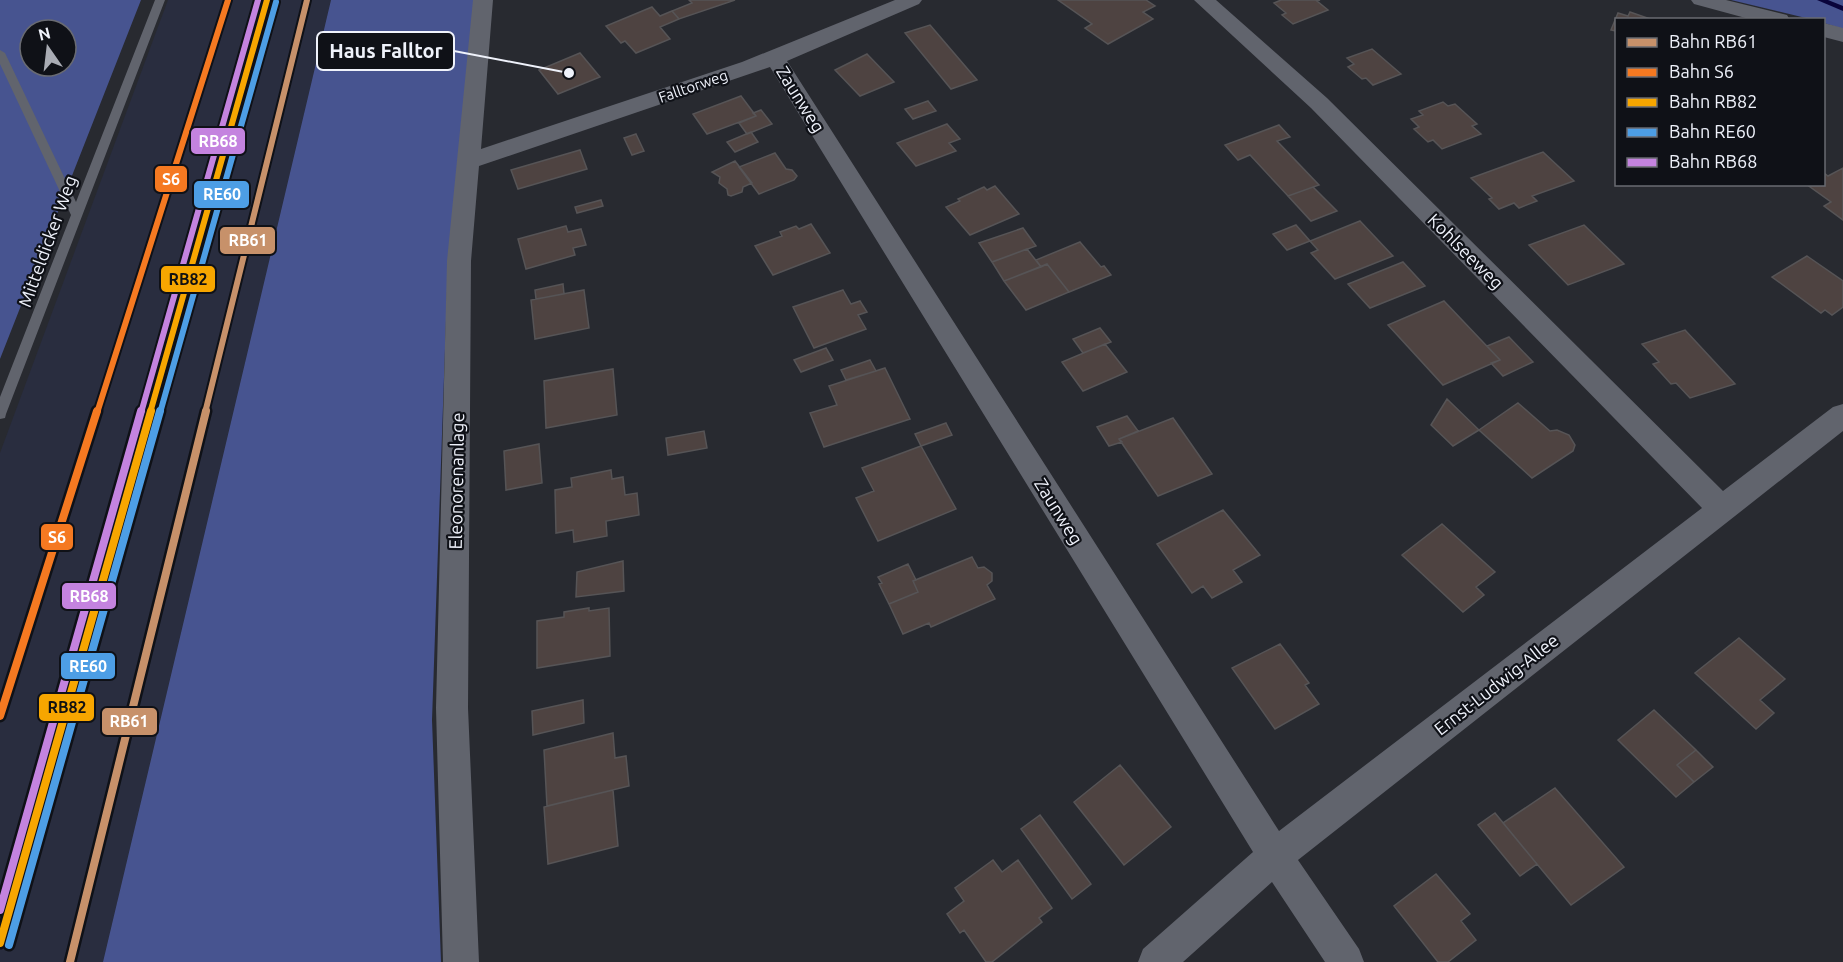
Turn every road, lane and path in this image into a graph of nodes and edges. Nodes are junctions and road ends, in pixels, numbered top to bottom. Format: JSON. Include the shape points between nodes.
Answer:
{"nodes":[{"id":1,"x":160,"y":0,"type":"edge"},
{"id":2,"x":483,"y":0,"type":"edge"},
{"id":3,"x":912,"y":0,"type":"edge"},
{"id":4,"x":1204,"y":0,"type":"edge"},
{"id":5,"x":1701,"y":0,"type":"edge"},
{"id":6,"x":1772,"y":18,"type":"edge"},
{"id":7,"x":1825,"y":30,"type":"edge"},
{"id":8,"x":1843,"y":35,"type":"edge"},
{"id":9,"x":0,"y":53,"type":"edge"},
{"id":10,"x":774,"y":57,"type":"junction"},
{"id":11,"x":469,"y":161,"type":"junction"},
{"id":12,"x":76,"y":213,"type":"junction"},
{"id":13,"x":0,"y":414,"type":"edge"},
{"id":14,"x":1843,"y":416,"type":"edge"},
{"id":15,"x":1722,"y":509,"type":"junction"},
{"id":16,"x":1275,"y":856,"type":"junction"},
{"id":17,"x":461,"y":962,"type":"edge"},
{"id":18,"x":1156,"y":962,"type":"edge"},
{"id":19,"x":1346,"y":962,"type":"edge"}],
"edges":[{"from":1,"to":12,"type":"lane","name":"Mitteldicker Weg"},
{"from":2,"to":11,"type":"street","name":"Eleonorenanlage"},
{"from":3,"to":10,"type":"street","name":"Falltorweg"},
{"from":4,"to":15,"type":"street","name":"Kohlseeweg","via":[[1319,103]]},
{"from":5,"to":6,"type":"street"},
{"from":7,"to":8,"type":"street"},
{"from":9,"to":12,"type":"lane"},
{"from":10,"to":11,"type":"street","name":"Falltorweg"},
{"from":10,"to":16,"type":"street","name":"Zaunweg"},
{"from":11,"to":17,"type":"street","name":"Eleonorenanlage","via":[[459,261],[452,708]]},
{"from":12,"to":13,"type":"lane","name":"Mitteldicker Weg"},
{"from":14,"to":15,"type":"street","name":"Ernst-Ludwig-Allee"},
{"from":15,"to":16,"type":"street","name":"Ernst-Ludwig-Allee"},
{"from":16,"to":18,"type":"street","name":"Ernst-Ludwig-Allee"},
{"from":16,"to":19,"type":"street","name":"Zaunweg"}]}
